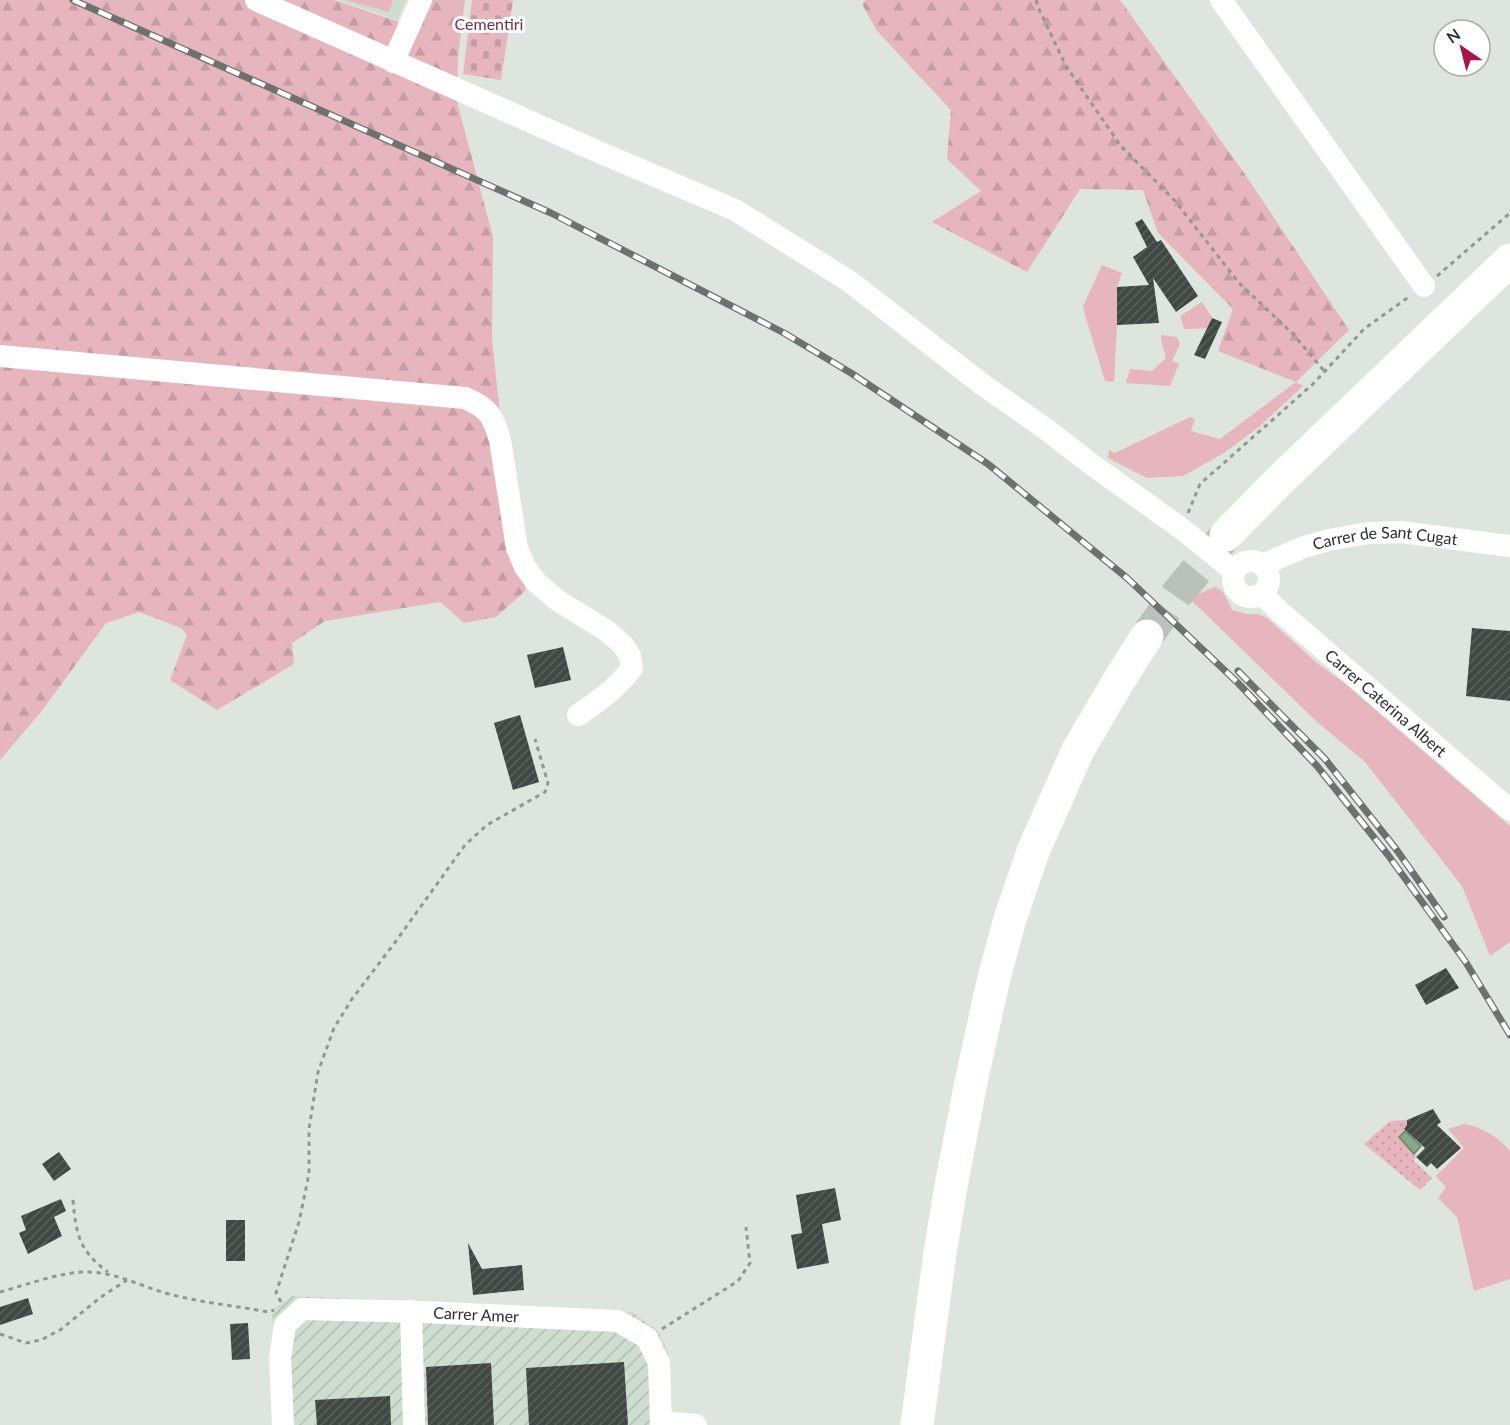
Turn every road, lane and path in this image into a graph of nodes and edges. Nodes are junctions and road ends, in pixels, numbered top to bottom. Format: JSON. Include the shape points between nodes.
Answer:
{"nodes":[{"id":1,"x":256,"y":0,"type":"edge"},
{"id":2,"x":421,"y":0,"type":"edge"},
{"id":3,"x":1036,"y":0,"type":"edge"},
{"id":4,"x":1221,"y":0,"type":"edge"},
{"id":5,"x":393,"y":62,"type":"junction"},
{"id":6,"x":1510,"y":213,"type":"edge"},
{"id":7,"x":1510,"y":260,"type":"edge"},
{"id":8,"x":1424,"y":286,"type":"junction"},
{"id":9,"x":0,"y":356,"type":"edge"},
{"id":10,"x":1324,"y":372,"type":"junction"},
{"id":11,"x":1182,"y":529,"type":"junction"},
{"id":12,"x":1226,"y":535,"type":"tunnel mouth"},
{"id":13,"x":1510,"y":546,"type":"edge"},
{"id":14,"x":1262,"y":565,"type":"junction"},
{"id":15,"x":1234,"y":571,"type":"junction"},
{"id":16,"x":1262,"y":594,"type":"junction"},
{"id":17,"x":1147,"y":636,"type":"tunnel mouth"},
{"id":18,"x":578,"y":715,"type":"dead end"},
{"id":19,"x":535,"y":739,"type":"dead end"},
{"id":20,"x":1510,"y":810,"type":"edge"},
{"id":21,"x":73,"y":1200,"type":"dead end"},
{"id":22,"x":746,"y":1227,"type":"dead end"},
{"id":23,"x":109,"y":1273,"type":"junction"},
{"id":24,"x":128,"y":1279,"type":"junction"},
{"id":25,"x":0,"y":1292,"type":"edge"},
{"id":26,"x":411,"y":1311,"type":"junction"},
{"id":27,"x":293,"y":1312,"type":"junction"},
{"id":28,"x":0,"y":1334,"type":"edge"},
{"id":29,"x":647,"y":1338,"type":"junction"},
{"id":30,"x":661,"y":1424,"type":"edge"},
{"id":31,"x":283,"y":1425,"type":"edge"},
{"id":32,"x":414,"y":1425,"type":"edge"},
{"id":33,"x":696,"y":1425,"type":"edge"},
{"id":34,"x":917,"y":1425,"type":"edge"}],
"edges":[{"from":1,"to":5,"type":"street"},
{"from":2,"to":5,"type":"street"},
{"from":3,"to":10,"type":"path","via":[[1066,66],[1120,145],[1175,201],[1239,283],[1293,334]]},
{"from":4,"to":8,"type":"street"},
{"from":5,"to":11,"type":"street","via":[[735,210],[849,281],[983,385]]},
{"from":6,"to":8,"type":"path"},
{"from":7,"to":12,"type":"highway"},
{"from":8,"to":10,"type":"path","via":[[1364,329]]},
{"from":9,"to":18,"type":"street","via":[[465,398],[477,403],[490,414],[500,440],[517,548],[525,567],[557,600],[607,631],[630,656],[632,668],[621,682]]},
{"from":10,"to":11,"type":"path","via":[[1200,484]]},
{"from":11,"to":15,"type":"street"},
{"from":13,"to":14,"type":"street","name":"Carrer de Sant Cugat","via":[[1401,532],[1368,533],[1304,547]]},
{"from":14,"to":15,"type":"street","via":[[1247,561]]},
{"from":14,"to":16,"type":"street","via":[[1269,579]]},
{"from":15,"to":16,"type":"street","via":[[1233,585],[1239,593],[1248,598]]},
{"from":16,"to":20,"type":"street","name":"Carrer Caterina Albert"},
{"from":17,"to":34,"type":"highway","via":[[1078,750],[1034,849],[1010,919],[972,1077],[951,1186]]},
{"from":19,"to":27,"type":"path","via":[[548,783],[545,792],[488,825],[465,845],[334,1028],[318,1072],[309,1129],[309,1174],[299,1222],[276,1293]]},
{"from":21,"to":23,"type":"path","via":[[80,1242],[95,1263]]},
{"from":22,"to":29,"type":"path","via":[[750,1263],[738,1281]]},
{"from":23,"to":24,"type":"path"},
{"from":23,"to":25,"type":"path","via":[[87,1271]]},
{"from":24,"to":27,"type":"path","via":[[176,1296],[268,1312]]},
{"from":24,"to":28,"type":"path","via":[[41,1340],[26,1343]]},
{"from":26,"to":27,"type":"street","name":"Carrer Amer"},
{"from":26,"to":29,"type":"street","name":"Carrer Amer","via":[[618,1321]]},
{"from":26,"to":32,"type":"street"},
{"from":27,"to":31,"type":"street","via":[[285,1325],[280,1358]]},
{"from":29,"to":30,"type":"street","via":[[659,1363]]},
{"from":30,"to":33,"type":"street"}]}
